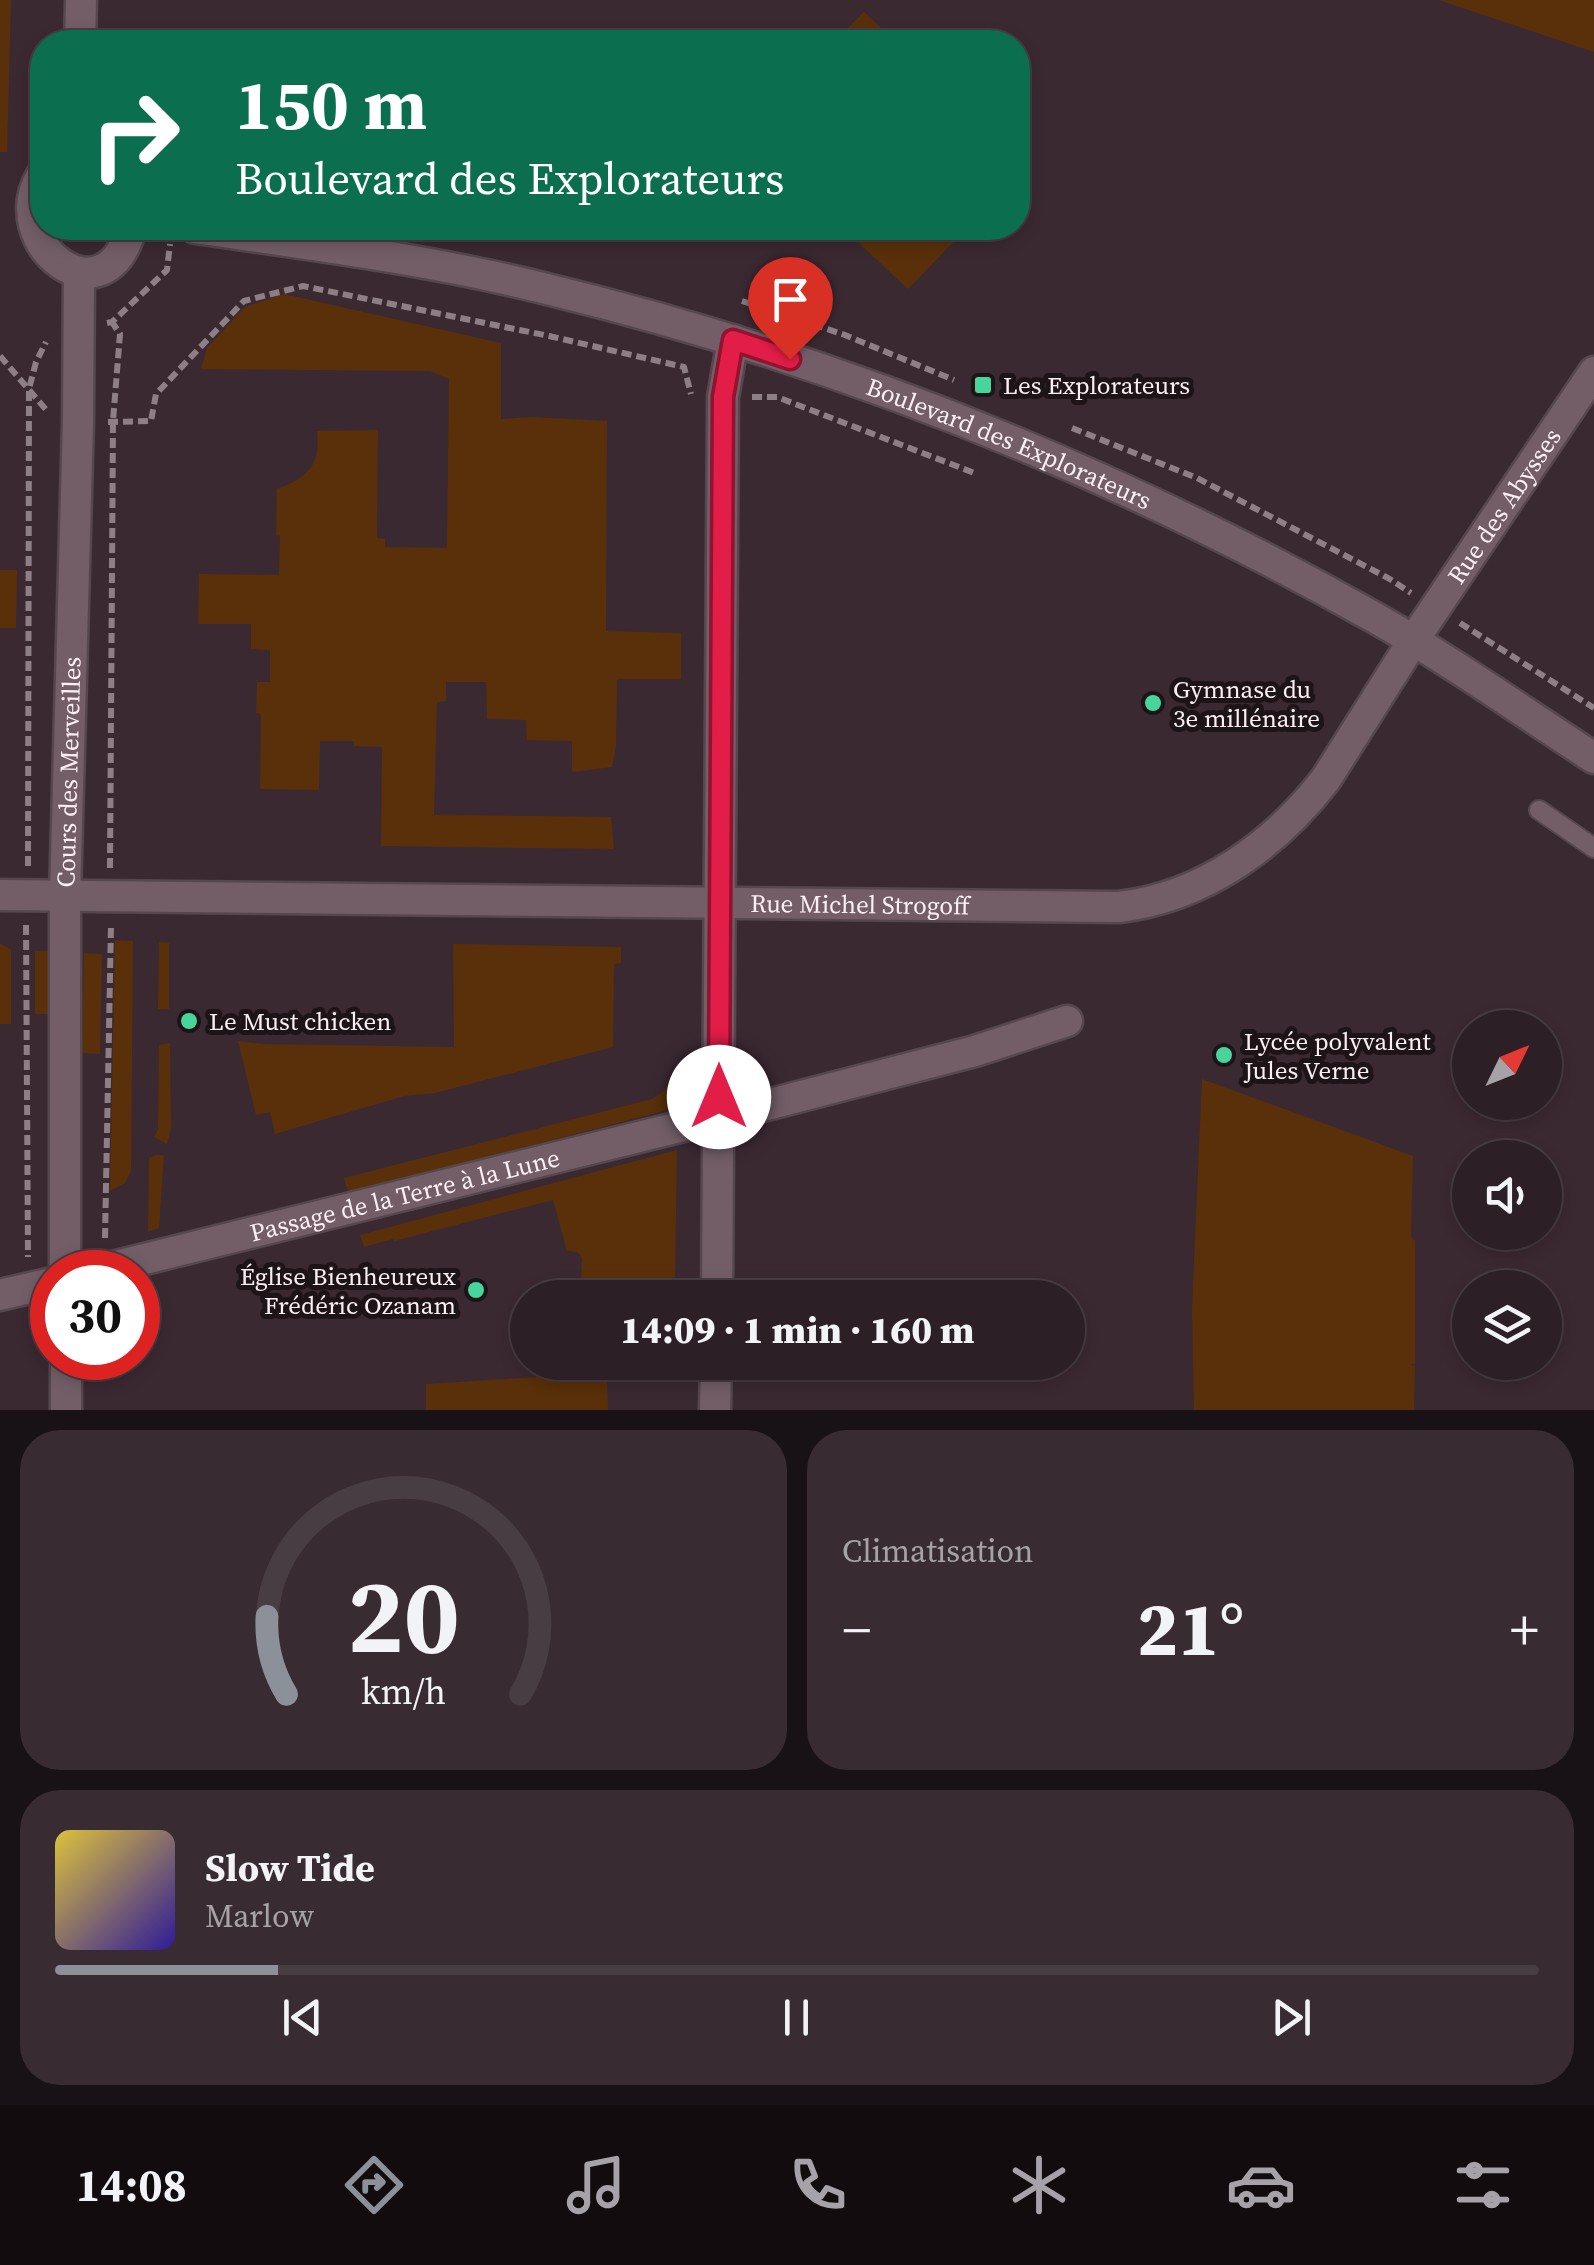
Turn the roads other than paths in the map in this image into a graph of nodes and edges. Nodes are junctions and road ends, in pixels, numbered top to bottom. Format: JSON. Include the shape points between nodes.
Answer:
{"nodes":[{"id":1,"x":81,"y":0,"type":"edge"},
{"id":2,"x":80,"y":30,"type":"edge"},
{"id":3,"x":30,"y":189,"type":"edge"},
{"id":4,"x":11,"y":214,"type":"edge"},
{"id":5,"x":127,"y":240,"type":"edge"},
{"id":6,"x":235,"y":240,"type":"edge"},
{"id":7,"x":79,"y":273,"type":"junction"},
{"id":8,"x":733,"y":340,"type":"junction"},
{"id":9,"x":1594,"y":372,"type":"edge"},
{"id":10,"x":1414,"y":641,"type":"junction"},
{"id":11,"x":1594,"y":758,"type":"edge"},
{"id":12,"x":1539,"y":810,"type":"dead end"},
{"id":13,"x":1594,"y":848,"type":"edge"},
{"id":14,"x":10,"y":896,"type":"edge"},
{"id":15,"x":65,"y":896,"type":"junction"},
{"id":16,"x":720,"y":902,"type":"junction"},
{"id":17,"x":1067,"y":1021,"type":"dead end"},
{"id":18,"x":718,"y":1118,"type":"junction"},
{"id":19,"x":66,"y":1250,"type":"edge"},
{"id":20,"x":160,"y":1256,"type":"edge"},
{"id":21,"x":716,"y":1280,"type":"edge"},
{"id":22,"x":30,"y":1282,"type":"edge"},
{"id":23,"x":0,"y":1295,"type":"edge"},
{"id":24,"x":66,"y":1380,"type":"edge"},
{"id":25,"x":716,"y":1380,"type":"edge"},
{"id":26,"x":66,"y":1410,"type":"edge"},
{"id":27,"x":715,"y":1410,"type":"edge"}],
"edges":[{"from":1,"to":2,"type":"street"},
{"from":3,"to":4,"type":"street"},
{"from":4,"to":7,"type":"street","via":[[35,254],[52,267]]},
{"from":5,"to":7,"type":"street","via":[[112,260]]},
{"from":6,"to":8,"type":"street","name":"Boulevard des Explorateurs","via":[[419,261],[547,288]]},
{"from":7,"to":15,"type":"street","name":"Cours des Merveilles"},
{"from":8,"to":10,"type":"street","name":"Boulevard des Explorateurs","via":[[944,414],[1143,498]]},
{"from":8,"to":16,"type":"street","via":[[723,397]]},
{"from":9,"to":10,"type":"street","name":"Rue des Abysses"},
{"from":10,"to":11,"type":"street","name":"Boulevard des Explorateurs"},
{"from":10,"to":16,"type":"street","name":"Rue Michel Strogoff","via":[[1326,779],[1286,825],[1211,879],[1164,898],[1120,907]]},
{"from":12,"to":13,"type":"lane"},
{"from":14,"to":15,"type":"street","name":"Rue Michel Strogoff"},
{"from":15,"to":16,"type":"street","name":"Rue Michel Strogoff"},
{"from":15,"to":19,"type":"street","name":"Cours des Merveilles"},
{"from":16,"to":18,"type":"street"},
{"from":17,"to":18,"type":"street","name":"Passage de la Terre à la Lune"},
{"from":18,"to":20,"type":"street","name":"Passage de la Terre à la Lune"},
{"from":18,"to":21,"type":"street"},
{"from":22,"to":23,"type":"street"},
{"from":24,"to":26,"type":"street"},
{"from":25,"to":27,"type":"street"}]}
